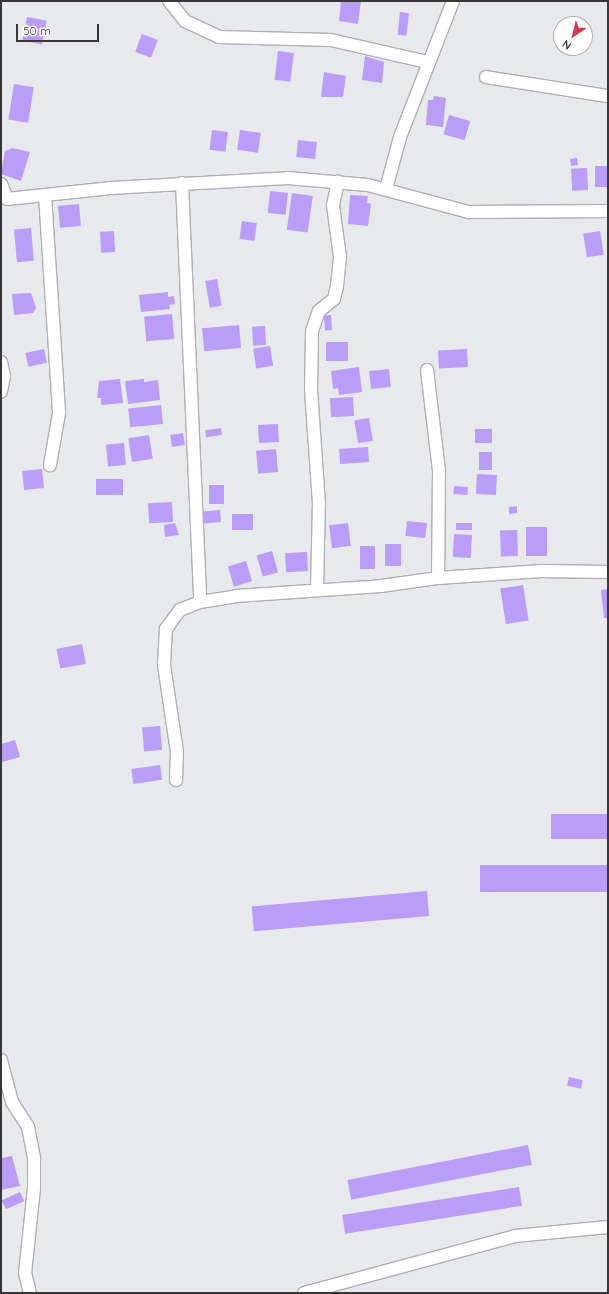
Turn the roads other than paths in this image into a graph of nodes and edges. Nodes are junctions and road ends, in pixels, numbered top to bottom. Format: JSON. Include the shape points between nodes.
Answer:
{"nodes":[{"id":1,"x":169,"y":1,"type":"edge"},
{"id":2,"x":453,"y":1,"type":"edge"},
{"id":3,"x":427,"y":62,"type":"junction"},
{"id":4,"x":486,"y":77,"type":"dead end"},
{"id":5,"x":608,"y":96,"type":"edge"},
{"id":6,"x":338,"y":182,"type":"junction"},
{"id":7,"x":182,"y":183,"type":"junction"},
{"id":8,"x":1,"y":184,"type":"edge"},
{"id":9,"x":386,"y":189,"type":"junction"},
{"id":10,"x":45,"y":195,"type":"junction"},
{"id":11,"x":3,"y":201,"type":"edge"},
{"id":12,"x":608,"y":211,"type":"edge"},
{"id":13,"x":1,"y":362,"type":"edge"},
{"id":14,"x":427,"y":370,"type":"dead end"},
{"id":15,"x":1,"y":392,"type":"edge"},
{"id":16,"x":50,"y":465,"type":"dead end"},
{"id":17,"x":608,"y":572,"type":"edge"},
{"id":18,"x":438,"y":578,"type":"junction"},
{"id":19,"x":316,"y":589,"type":"junction"},
{"id":20,"x":200,"y":602,"type":"junction"},
{"id":21,"x":176,"y":780,"type":"dead end"},
{"id":22,"x":1,"y":1060,"type":"edge"},
{"id":23,"x":608,"y":1227,"type":"edge"},
{"id":24,"x":337,"y":1289,"type":"edge"},
{"id":25,"x":30,"y":1293,"type":"edge"},
{"id":26,"x":304,"y":1293,"type":"edge"}],
"edges":[{"from":1,"to":3,"type":"street","via":[[185,21],[219,37],[331,40]]},
{"from":2,"to":3,"type":"street"},
{"from":3,"to":9,"type":"street","via":[[413,110],[400,137]]},
{"from":4,"to":5,"type":"street"},
{"from":6,"to":7,"type":"street","via":[[288,178]]},
{"from":6,"to":9,"type":"street"},
{"from":6,"to":19,"type":"street","via":[[333,205],[340,257],[337,286],[334,299],[319,311],[312,330],[311,389],[319,504]]},
{"from":7,"to":10,"type":"street"},
{"from":7,"to":20,"type":"street"},
{"from":8,"to":11,"type":"street"},
{"from":9,"to":12,"type":"street","via":[[469,212]]},
{"from":10,"to":11,"type":"street"},
{"from":10,"to":16,"type":"street","via":[[59,413]]},
{"from":13,"to":15,"type":"street","via":[[4,376]]},
{"from":14,"to":18,"type":"street","via":[[439,471]]},
{"from":17,"to":18,"type":"street","via":[[542,571]]},
{"from":18,"to":19,"type":"street","via":[[381,586]]},
{"from":19,"to":20,"type":"street"},
{"from":20,"to":21,"type":"street","via":[[180,610],[166,629],[164,665],[177,752]]},
{"from":22,"to":25,"type":"street","via":[[12,1102],[28,1127],[34,1159],[25,1273]]},
{"from":23,"to":24,"type":"street","via":[[515,1236]]},
{"from":24,"to":26,"type":"street"}]}
